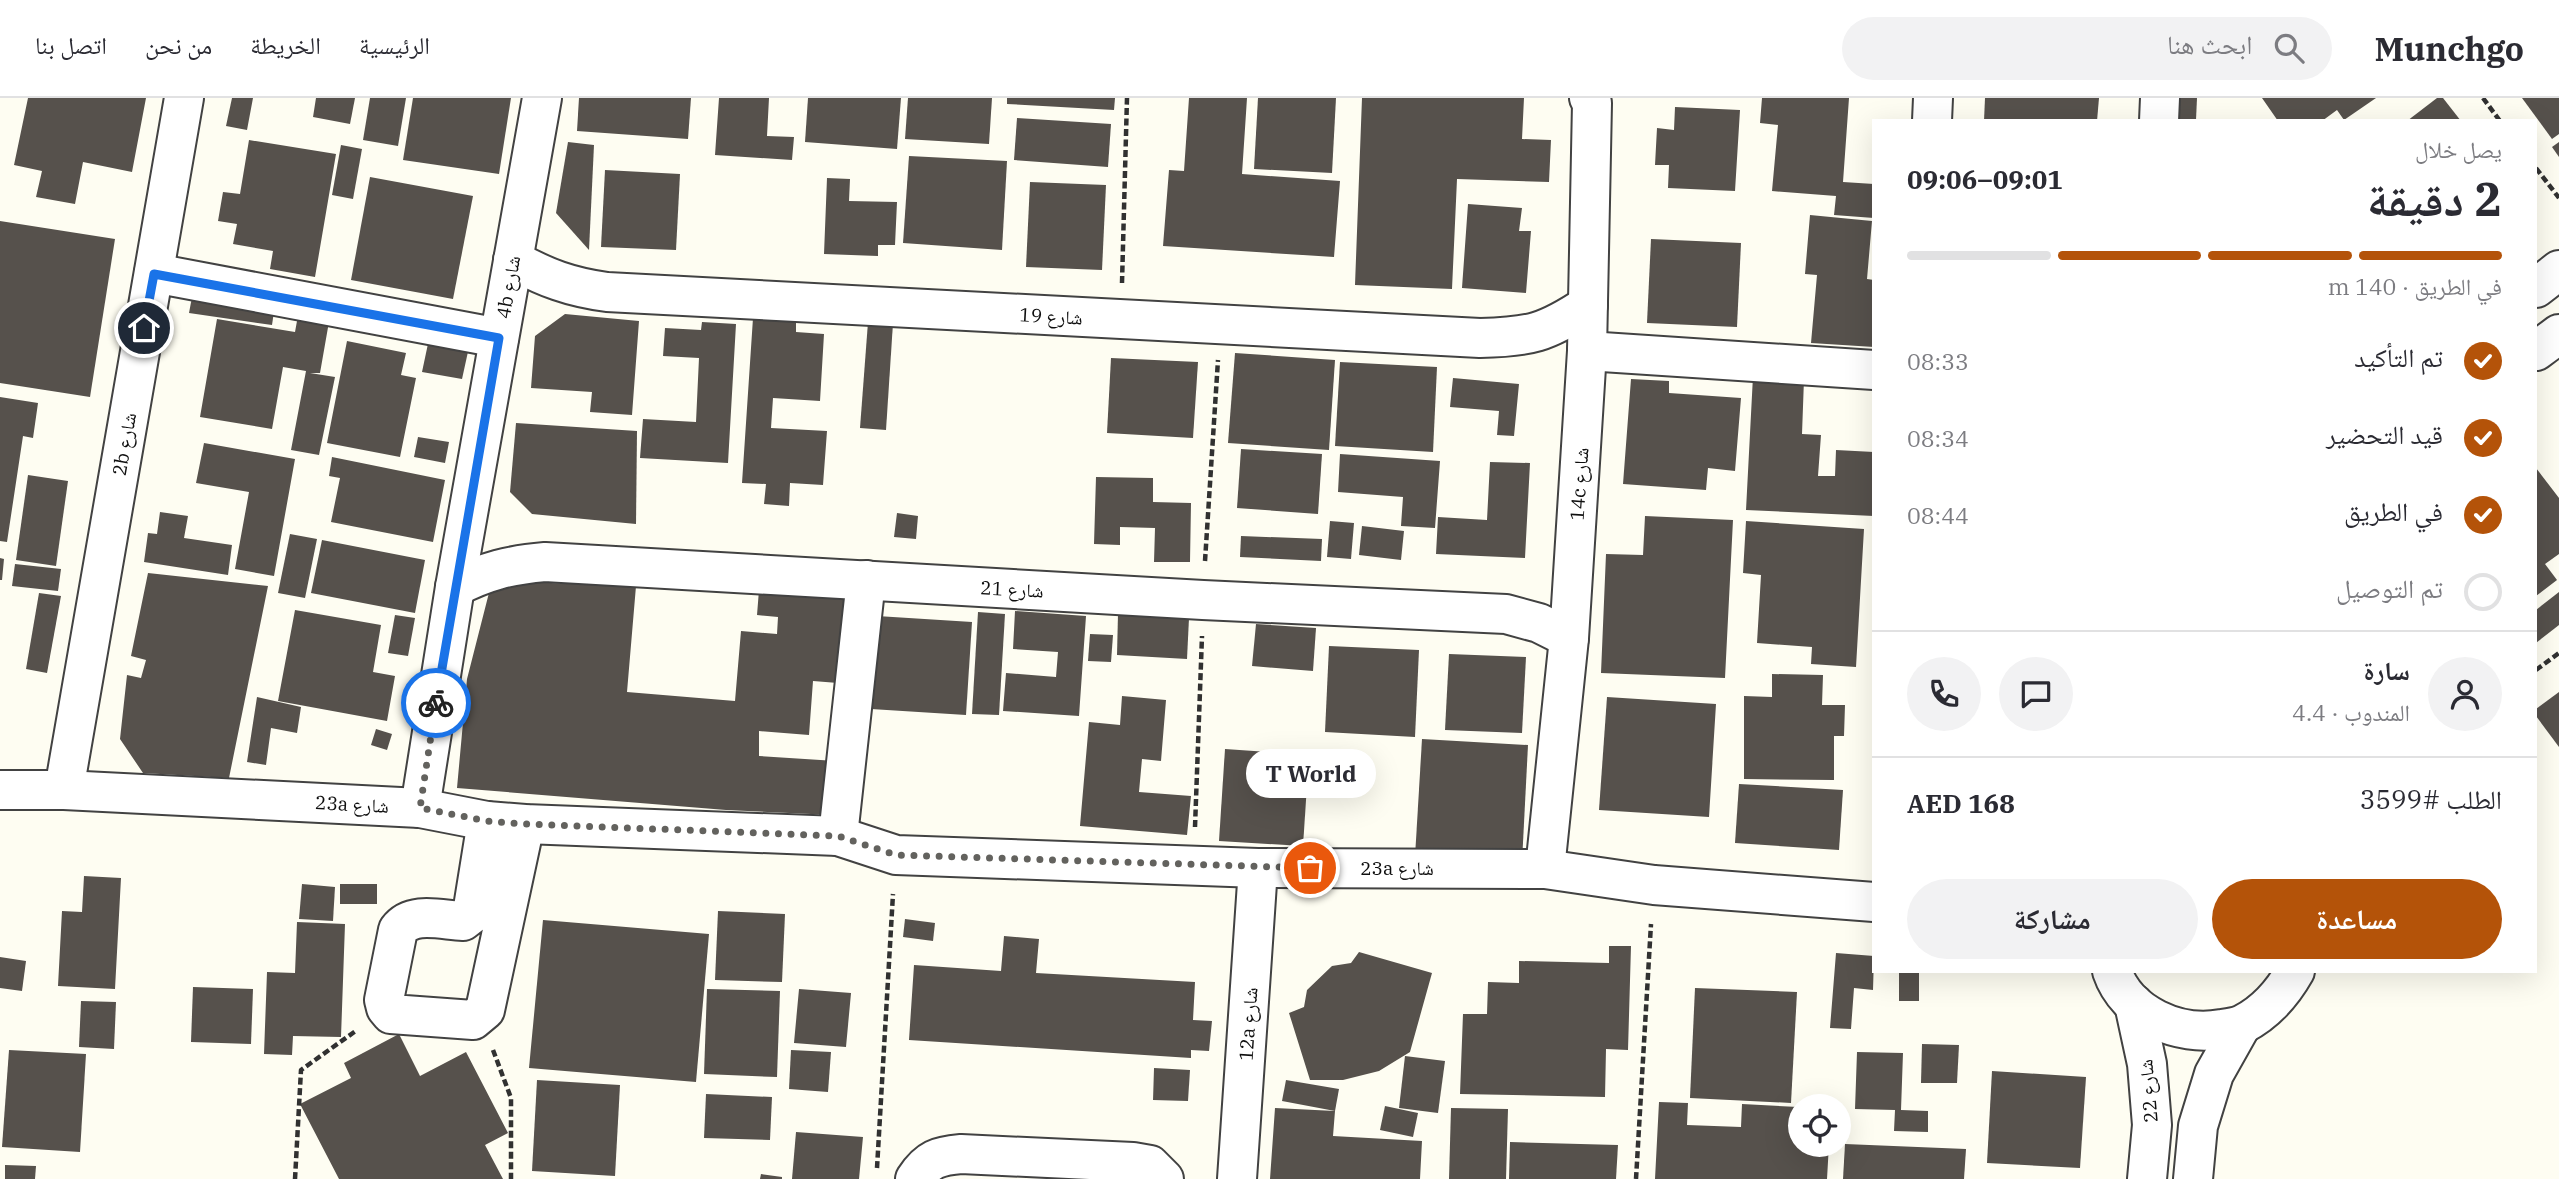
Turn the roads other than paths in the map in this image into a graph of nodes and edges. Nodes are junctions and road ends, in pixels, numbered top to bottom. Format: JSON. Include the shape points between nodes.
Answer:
{"nodes":[{"id":1,"x":184,"y":98,"type":"edge"},
{"id":2,"x":542,"y":98,"type":"edge"},
{"id":3,"x":1589,"y":98,"type":"edge"},
{"id":4,"x":1933,"y":98,"type":"edge"},
{"id":5,"x":2160,"y":98,"type":"edge"},
{"id":6,"x":1932,"y":119,"type":"edge"},
{"id":7,"x":2159,"y":119,"type":"edge"},
{"id":8,"x":513,"y":260,"type":"junction"},
{"id":9,"x":2559,"y":270,"type":"edge"},
{"id":10,"x":154,"y":274,"type":"junction"},
{"id":11,"x":2537,"y":287,"type":"edge"},
{"id":12,"x":1588,"y":305,"type":"junction"},
{"id":13,"x":499,"y":338,"type":"junction"},
{"id":14,"x":1587,"y":351,"type":"junction"},
{"id":15,"x":1872,"y":370,"type":"edge"},
{"id":16,"x":866,"y":580,"type":"junction"},
{"id":17,"x":455,"y":587,"type":"junction"},
{"id":18,"x":1569,"y":638,"type":"junction"},
{"id":19,"x":0,"y":790,"type":"edge"},
{"id":20,"x":64,"y":790,"type":"junction"},
{"id":21,"x":420,"y":808,"type":"junction"},
{"id":22,"x":487,"y":821,"type":"junction"},
{"id":23,"x":525,"y":824,"type":"junction"},
{"id":24,"x":838,"y":836,"type":"junction"},
{"id":25,"x":1258,"y":868,"type":"junction"},
{"id":26,"x":1545,"y":869,"type":"junction"},
{"id":27,"x":1872,"y":902,"type":"edge"},
{"id":28,"x":2294,"y":973,"type":"edge"},
{"id":29,"x":2116,"y":980,"type":"edge"},
{"id":30,"x":2241,"y":1026,"type":"junction"},
{"id":31,"x":1172,"y":1178,"type":"edge"},
{"id":32,"x":915,"y":1179,"type":"edge"},
{"id":33,"x":1237,"y":1179,"type":"edge"},
{"id":34,"x":2147,"y":1179,"type":"edge"},
{"id":35,"x":2193,"y":1179,"type":"edge"}],
"edges":[{"from":1,"to":10,"type":"street","name":"2b شارع"},
{"from":2,"to":8,"type":"street","name":"4b شارع"},
{"from":3,"to":12,"type":"street","name":"14c شارع"},
{"from":4,"to":6,"type":"street"},
{"from":5,"to":7,"type":"street"},
{"from":8,"to":12,"type":"street","name":"شارع 19","via":[[574,288],[607,292],[1480,338],[1519,337],[1557,325]]},
{"from":8,"to":13,"type":"street","name":"4b شارع"},
{"from":9,"to":11,"type":"street"},
{"from":10,"to":13,"type":"street"},
{"from":10,"to":20,"type":"street","name":"2b شارع"},
{"from":12,"to":14,"type":"street","name":"14c شارع"},
{"from":13,"to":17,"type":"street","name":"4b شارع"},
{"from":14,"to":15,"type":"street"},
{"from":14,"to":18,"type":"street","name":"14c شارع"},
{"from":16,"to":17,"type":"street","name":"شارع 21","via":[[545,562],[481,573]]},
{"from":16,"to":18,"type":"street","name":"شارع 21","via":[[1506,614],[1539,622]]},
{"from":16,"to":24,"type":"street"},
{"from":17,"to":21,"type":"street","name":"4b شارع"},
{"from":18,"to":26,"type":"street","name":"14c شارع"},
{"from":19,"to":20,"type":"street","name":"23a شارع"},
{"from":20,"to":21,"type":"street","name":"23a شارع"},
{"from":21,"to":22,"type":"street","name":"23a شارع"},
{"from":22,"to":23,"type":"street","name":"23a شارع"},
{"from":22,"to":23,"type":"street","via":[[472,914],[463,921],[412,918],[398,930],[384,1000],[391,1014],[473,1020],[485,1010]]},
{"from":23,"to":24,"type":"street","name":"23a شارع"},
{"from":24,"to":25,"type":"street","name":"23a شارع","via":[[896,855]]},
{"from":25,"to":26,"type":"street","name":"23a شارع"},
{"from":25,"to":33,"type":"street","name":"12a شارع"},
{"from":26,"to":27,"type":"street","name":"23a شارع","via":[[1654,885]]},
{"from":28,"to":30,"type":"street","via":[[2273,1004]]},
{"from":29,"to":30,"type":"street","via":[[2166,1026],[2203,1032]]},
{"from":29,"to":34,"type":"street","name":"شارع 22","via":[[2147,1064],[2151,1125]]},
{"from":30,"to":35,"type":"street","via":[[2214,1074],[2198,1126]]},
{"from":31,"to":32,"type":"street","via":[[1133,1162],[961,1154],[941,1156],[924,1165]]}]}
